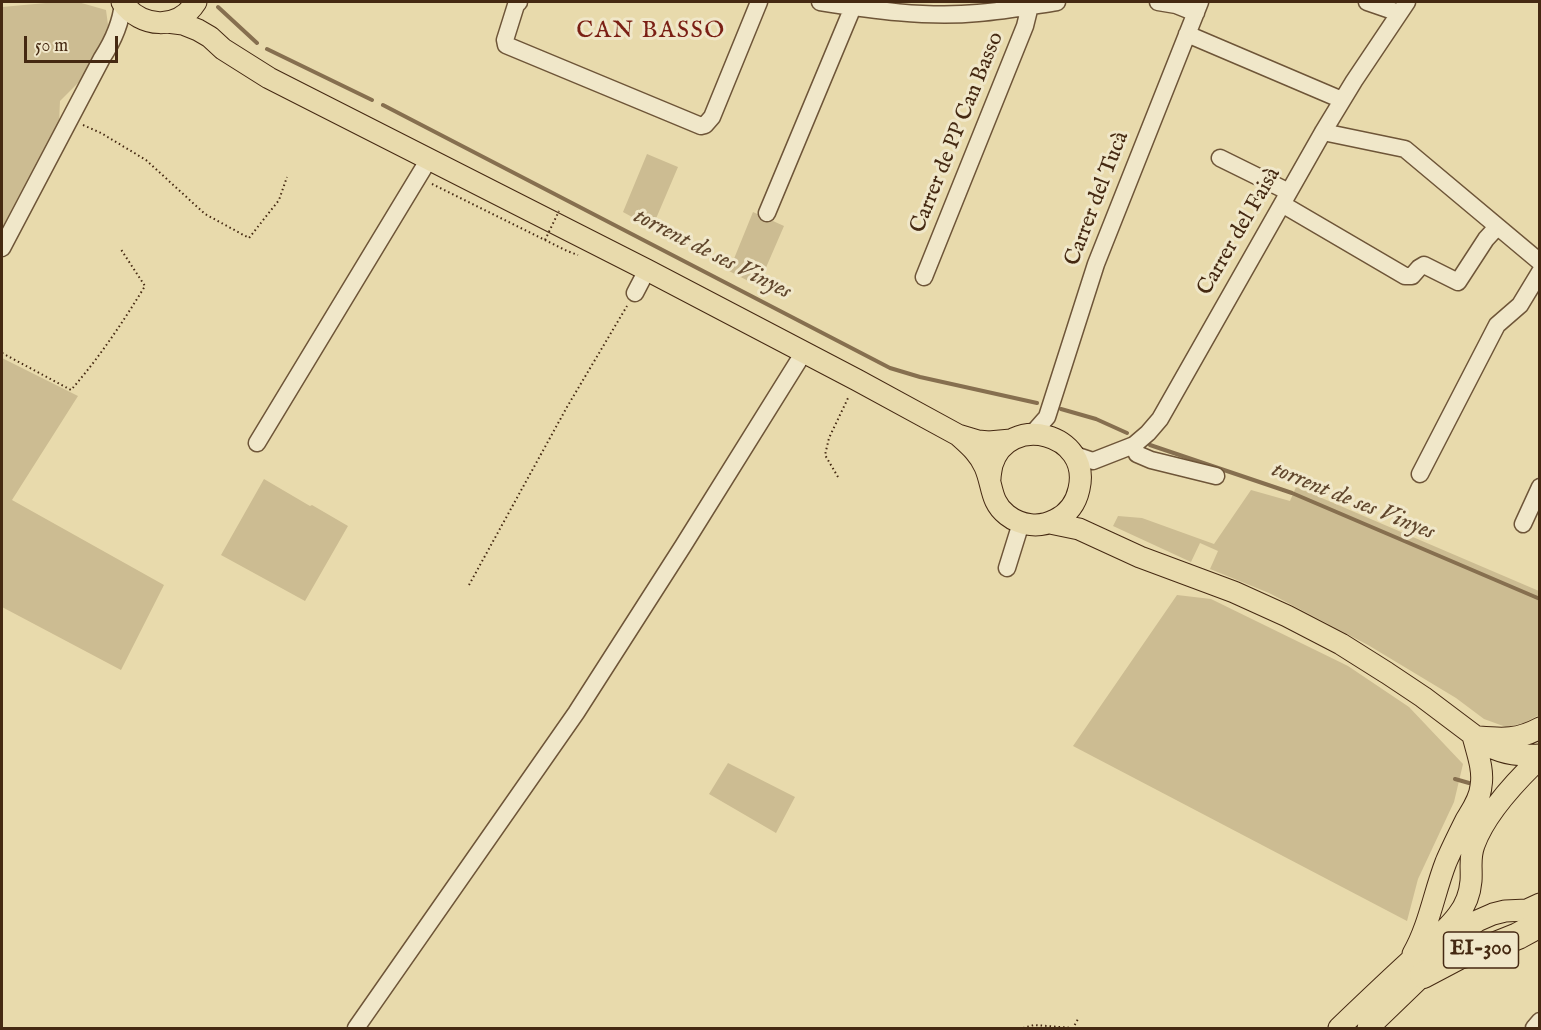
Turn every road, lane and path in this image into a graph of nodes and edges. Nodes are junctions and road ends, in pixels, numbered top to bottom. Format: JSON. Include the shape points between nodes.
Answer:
{"nodes":[{"id":1,"x":122,"y":2,"type":"edge"},
{"id":2,"x":198,"y":2,"type":"edge"},
{"id":3,"x":519,"y":2,"type":"edge"},
{"id":4,"x":759,"y":2,"type":"edge"},
{"id":5,"x":820,"y":2,"type":"edge"},
{"id":6,"x":1057,"y":2,"type":"edge"},
{"id":7,"x":1158,"y":2,"type":"edge"},
{"id":8,"x":1367,"y":2,"type":"edge"},
{"id":9,"x":1030,"y":6,"type":"junction"},
{"id":10,"x":853,"y":7,"type":"junction"},
{"id":11,"x":1198,"y":7,"type":"edge"},
{"id":12,"x":1403,"y":7,"type":"edge"},
{"id":13,"x":157,"y":22,"type":"junction"},
{"id":14,"x":1187,"y":34,"type":"junction"},
{"id":15,"x":210,"y":37,"type":"junction"},
{"id":16,"x":112,"y":42,"type":"junction"},
{"id":17,"x":1342,"y":100,"type":"junction"},
{"id":18,"x":69,"y":120,"type":"junction"},
{"id":19,"x":1323,"y":132,"type":"junction"},
{"id":20,"x":1221,"y":158,"type":"dead end"},
{"id":21,"x":429,"y":159,"type":"junction"},
{"id":22,"x":286,"y":177,"type":"dead end"},
{"id":23,"x":426,"y":181,"type":"dead end"},
{"id":24,"x":1286,"y":198,"type":"junction"},
{"id":25,"x":559,"y":212,"type":"dead end"},
{"id":26,"x":767,"y":213,"type":"dead end"},
{"id":27,"x":1497,"y":227,"type":"junction"},
{"id":28,"x":545,"y":240,"type":"junction"},
{"id":29,"x":2,"y":248,"type":"edge"},
{"id":30,"x":120,"y":248,"type":"dead end"},
{"id":31,"x":567,"y":251,"type":"dead end"},
{"id":32,"x":1539,"y":262,"type":"edge"},
{"id":33,"x":647,"y":270,"type":"junction"},
{"id":34,"x":1539,"y":272,"type":"edge"},
{"id":35,"x":924,"y":277,"type":"dead end"},
{"id":36,"x":635,"y":293,"type":"joint"},
{"id":37,"x":804,"y":352,"type":"junction"},
{"id":38,"x":2,"y":353,"type":"edge"},
{"id":39,"x":857,"y":380,"type":"junction"},
{"id":40,"x":1047,"y":417,"type":"junction"},
{"id":41,"x":1032,"y":434,"type":"junction"},
{"id":42,"x":958,"y":435,"type":"junction"},
{"id":43,"x":1011,"y":440,"type":"junction"},
{"id":44,"x":257,"y":443,"type":"dead end"},
{"id":45,"x":1134,"y":445,"type":"junction"},
{"id":46,"x":1065,"y":447,"type":"junction"},
{"id":47,"x":1092,"y":461,"type":"junction"},
{"id":48,"x":1420,"y":474,"type":"dead end"},
{"id":49,"x":1216,"y":476,"type":"dead end"},
{"id":50,"x":838,"y":477,"type":"dead end"},
{"id":51,"x":990,"y":479,"type":"junction"},
{"id":52,"x":1539,"y":487,"type":"edge"},
{"id":53,"x":1079,"y":490,"type":"junction"},
{"id":54,"x":1022,"y":523,"type":"junction"},
{"id":55,"x":1050,"y":523,"type":"junction"},
{"id":56,"x":1523,"y":524,"type":"dead end"},
{"id":57,"x":1095,"y":535,"type":"junction"},
{"id":58,"x":1007,"y":568,"type":"dead end"},
{"id":59,"x":468,"y":585,"type":"dead end"},
{"id":60,"x":1539,"y":728,"type":"edge"},
{"id":61,"x":1473,"y":736,"type":"junction"},
{"id":62,"x":1539,"y":756,"type":"edge"},
{"id":63,"x":1497,"y":805,"type":"junction"},
{"id":64,"x":1472,"y":880,"type":"junction"},
{"id":65,"x":1539,"y":904,"type":"edge"},
{"id":66,"x":1505,"y":911,"type":"junction"},
{"id":67,"x":1539,"y":924,"type":"edge"},
{"id":68,"x":1416,"y":969,"type":"junction"},
{"id":69,"x":1078,"y":1020,"type":"dead end"},
{"id":70,"x":1539,"y":1021,"type":"edge"},
{"id":71,"x":356,"y":1029,"type":"edge"},
{"id":72,"x":1023,"y":1029,"type":"edge"},
{"id":73,"x":1339,"y":1029,"type":"edge"},
{"id":74,"x":1368,"y":1029,"type":"edge"},
{"id":75,"x":1534,"y":1029,"type":"edge"}],
"edges":[{"from":1,"to":13,"type":"main road","via":[[138,17]]},
{"from":1,"to":16,"type":"street"},
{"from":2,"to":13,"type":"main road","via":[[178,19]]},
{"from":2,"to":15,"type":"main road"},
{"from":3,"to":4,"type":"street","via":[[506,45],[701,126],[712,117]]},
{"from":5,"to":10,"type":"street"},
{"from":6,"to":9,"type":"street"},
{"from":7,"to":11,"type":"street"},
{"from":8,"to":12,"type":"street"},
{"from":9,"to":10,"type":"street","via":[[939,15]]},
{"from":9,"to":35,"type":"street","name":"Carrer de PP Can Basso"},
{"from":10,"to":26,"type":"street"},
{"from":11,"to":14,"type":"street","name":"Carrer del Tucà"},
{"from":12,"to":17,"type":"street","name":"Carrer del Faisà"},
{"from":13,"to":15,"type":"main road","via":[[191,26]]},
{"from":13,"to":16,"type":"street","via":[[127,29]]},
{"from":14,"to":17,"type":"street"},
{"from":14,"to":40,"type":"street","name":"Carrer del Tucà","via":[[1096,264]]},
{"from":15,"to":21,"type":"main road","via":[[269,78]]},
{"from":16,"to":18,"type":"street"},
{"from":17,"to":19,"type":"street","name":"Carrer del Faisà"},
{"from":18,"to":22,"type":"path","via":[[101,133],[146,160],[206,214],[249,238],[279,200]]},
{"from":18,"to":29,"type":"street"},
{"from":19,"to":24,"type":"street","name":"Carrer del Faisà"},
{"from":19,"to":27,"type":"street","via":[[1405,149]]},
{"from":20,"to":24,"type":"street"},
{"from":21,"to":33,"type":"main road"},
{"from":21,"to":44,"type":"street"},
{"from":23,"to":28,"type":"path"},
{"from":24,"to":27,"type":"street","via":[[1405,276],[1412,276],[1424,265],[1458,282]]},
{"from":24,"to":45,"type":"street","name":"Carrer del Faisà","via":[[1160,419]]},
{"from":25,"to":28,"type":"path","bridge":true},
{"from":27,"to":32,"type":"street"},
{"from":28,"to":31,"type":"path"},
{"from":30,"to":38,"type":"path","via":[[145,286],[71,390]]},
{"from":33,"to":36,"type":"street"},
{"from":33,"to":37,"type":"main road"},
{"from":34,"to":48,"type":"street","via":[[1520,305],[1497,325]]},
{"from":36,"to":59,"type":"path"},
{"from":37,"to":39,"type":"main road"},
{"from":37,"to":71,"type":"street","via":[[576,713]]},
{"from":39,"to":42,"type":"main road"},
{"from":39,"to":50,"type":"path","via":[[825,455]]},
{"from":40,"to":41,"type":"street","name":"Carrer del Tucà"},
{"from":40,"to":46,"type":"street"},
{"from":41,"to":43,"type":"main road"},
{"from":41,"to":46,"type":"main road","via":[[1043,434]]},
{"from":42,"to":43,"type":"main road","via":[[978,441]]},
{"from":42,"to":51,"type":"main road","via":[[979,456]]},
{"from":43,"to":51,"type":"main road","via":[[992,464]]},
{"from":45,"to":47,"type":"street","name":"Carrer del Faisà"},
{"from":45,"to":49,"type":"street","via":[[1137,454],[1151,460]]},
{"from":46,"to":47,"type":"street"},
{"from":46,"to":53,"type":"main road","via":[[1079,466]]},
{"from":47,"to":53,"type":"street"},
{"from":51,"to":54,"type":"main road","via":[[998,506]]},
{"from":52,"to":56,"type":"street"},
{"from":53,"to":55,"type":"main road","via":[[1071,508]]},
{"from":53,"to":57,"type":"main road","via":[[1085,522]]},
{"from":54,"to":55,"type":"main road"},
{"from":54,"to":58,"type":"street"},
{"from":55,"to":57,"type":"main road"},
{"from":57,"to":61,"type":"main road","via":[[1287,616],[1378,667]]},
{"from":60,"to":61,"type":"main road","via":[[1515,738]]},
{"from":61,"to":62,"type":"main road","via":[[1500,752]]},
{"from":61,"to":63,"type":"main road","via":[[1493,763]]},
{"from":61,"to":68,"type":"main road","via":[[1481,788],[1445,865],[1419,943]]},
{"from":62,"to":63,"type":"main road","number":"EI-300"},
{"from":63,"to":64,"type":"main road","number":"EI-300","via":[[1474,844]]},
{"from":64,"to":66,"type":"main road","number":"EI-300","via":[[1485,900]]},
{"from":64,"to":68,"type":"main road","number":"EI-300","via":[[1459,914],[1427,946]]},
{"from":65,"to":66,"type":"main road","number":"EI-300"},
{"from":66,"to":68,"type":"main road","number":"EI-300","via":[[1477,921]]},
{"from":67,"to":68,"type":"highway","number":"EI-300","via":[[1492,946]]},
{"from":68,"to":73,"type":"main road","number":"EI-300"},
{"from":68,"to":74,"type":"main road","number":"EI-300"},
{"from":69,"to":72,"type":"path","via":[[1073,1029],[1034,1025]]},
{"from":70,"to":75,"type":"street"}]}
